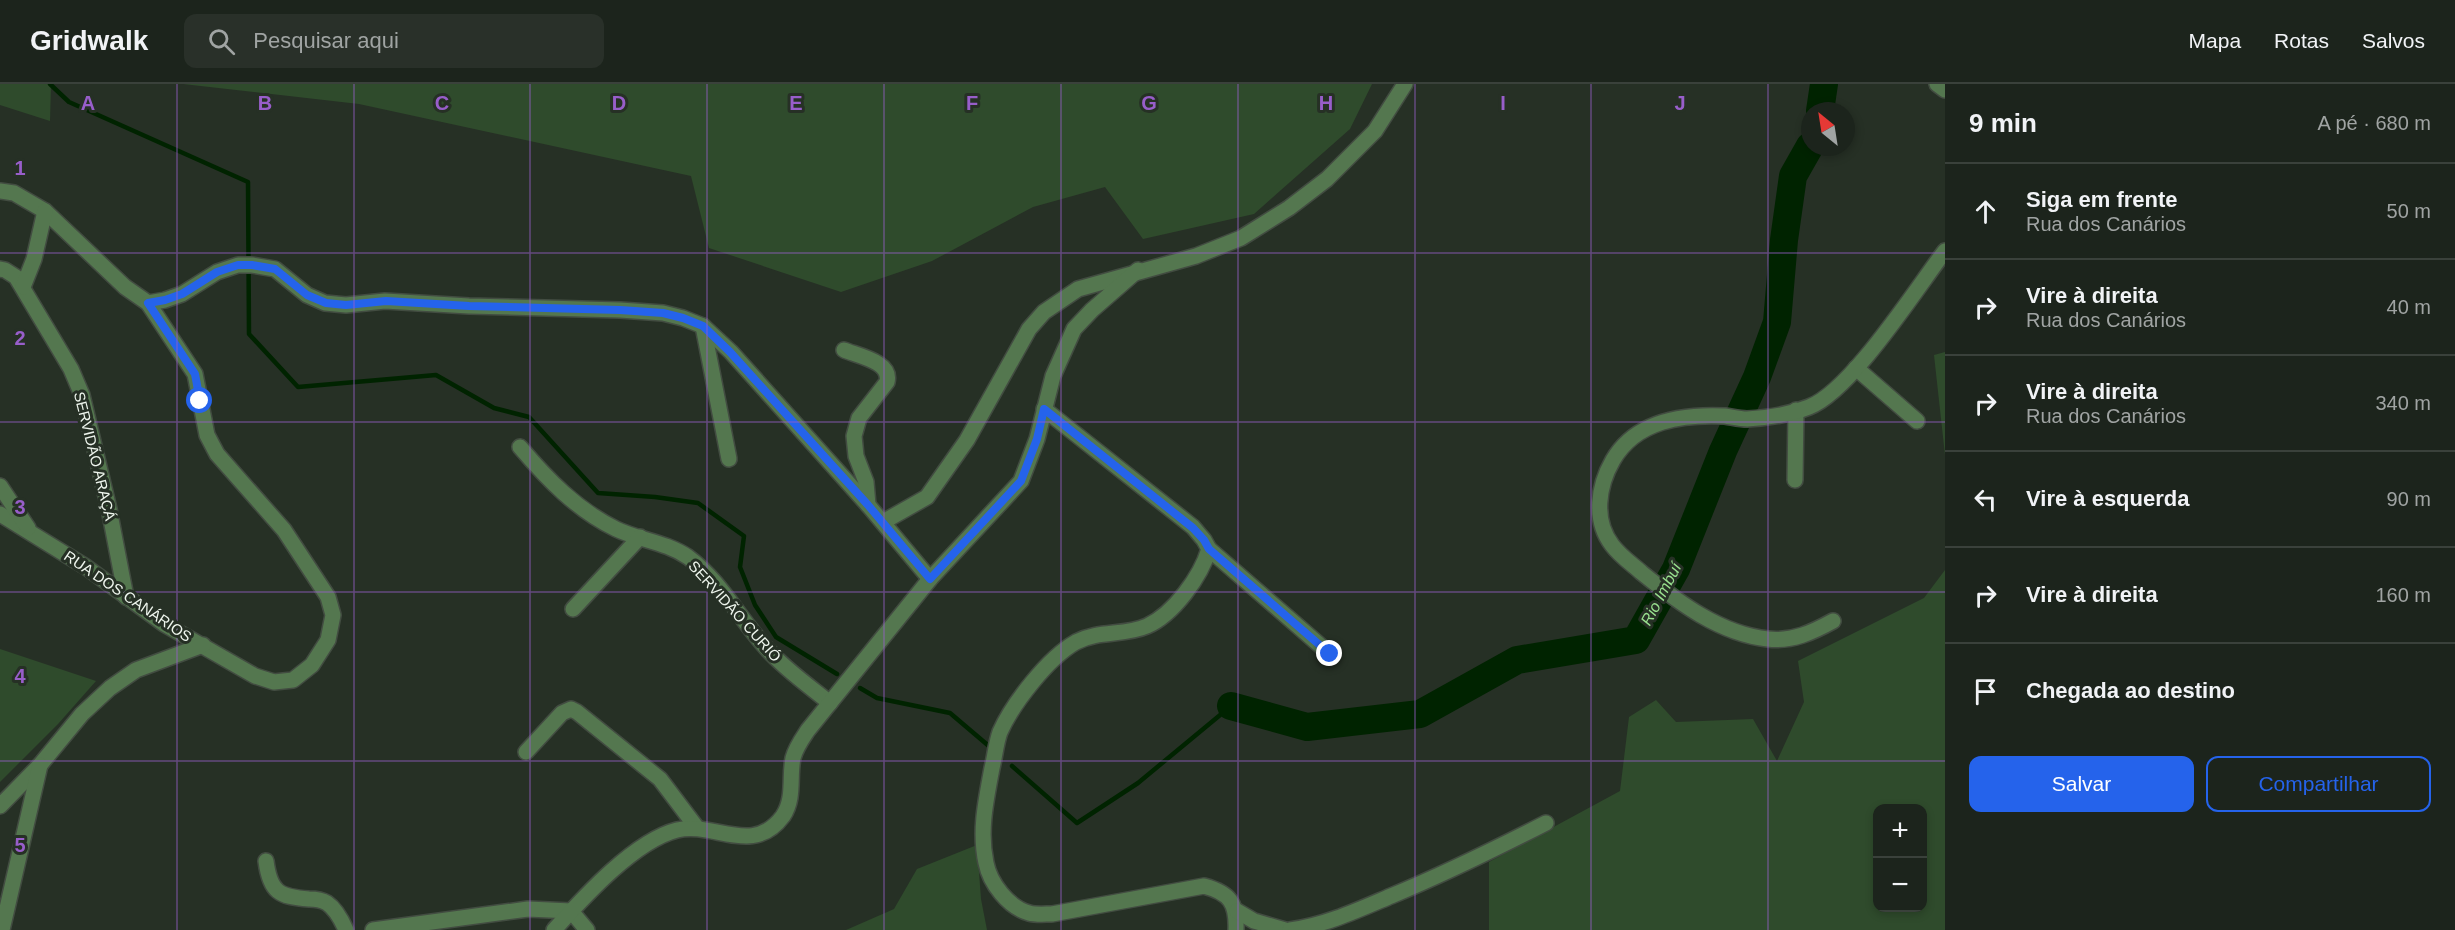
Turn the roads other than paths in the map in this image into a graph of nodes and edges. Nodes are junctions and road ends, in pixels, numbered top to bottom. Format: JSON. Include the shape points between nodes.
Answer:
{"nodes":[{"id":1,"x":1405,"y":84,"type":"edge"},
{"id":2,"x":1937,"y":84,"type":"edge"},
{"id":3,"x":1945,"y":90,"type":"edge"},
{"id":4,"x":0,"y":191,"type":"edge"},
{"id":5,"x":45,"y":211,"type":"junction"},
{"id":6,"x":1945,"y":251,"type":"edge"},
{"id":7,"x":0,"y":270,"type":"edge"},
{"id":8,"x":1138,"y":270,"type":"junction"},
{"id":9,"x":22,"y":287,"type":"junction"},
{"id":10,"x":148,"y":303,"type":"junction"},
{"id":11,"x":703,"y":326,"type":"junction"},
{"id":12,"x":844,"y":350,"type":"dead end"},
{"id":13,"x":1856,"y":368,"type":"junction"},
{"id":14,"x":1044,"y":409,"type":"junction"},
{"id":15,"x":1796,"y":410,"type":"junction"},
{"id":16,"x":1917,"y":421,"type":"dead end"},
{"id":17,"x":520,"y":447,"type":"dead end"},
{"id":18,"x":729,"y":459,"type":"dead end"},
{"id":19,"x":1795,"y":480,"type":"dead end"},
{"id":20,"x":0,"y":486,"type":"edge"},
{"id":21,"x":868,"y":505,"type":"junction"},
{"id":22,"x":0,"y":514,"type":"edge"},
{"id":23,"x":883,"y":522,"type":"junction"},
{"id":24,"x":30,"y":531,"type":"junction"},
{"id":25,"x":640,"y":537,"type":"junction"},
{"id":26,"x":1209,"y":549,"type":"junction"},
{"id":27,"x":930,"y":579,"type":"junction"},
{"id":28,"x":126,"y":597,"type":"junction"},
{"id":29,"x":573,"y":609,"type":"dead end"},
{"id":30,"x":1833,"y":621,"type":"dead end"},
{"id":31,"x":203,"y":645,"type":"junction"},
{"id":32,"x":1330,"y":654,"type":"dead end"},
{"id":33,"x":830,"y":703,"type":"junction"},
{"id":34,"x":525,"y":752,"type":"dead end"},
{"id":35,"x":40,"y":765,"type":"junction"},
{"id":36,"x":0,"y":806,"type":"edge"},
{"id":37,"x":1546,"y":823,"type":"dead end"},
{"id":38,"x":697,"y":828,"type":"junction"},
{"id":39,"x":266,"y":861,"type":"dead end"},
{"id":40,"x":571,"y":911,"type":"junction"},
{"id":41,"x":1237,"y":911,"type":"junction"},
{"id":42,"x":1257,"y":925,"type":"edge"},
{"id":43,"x":2,"y":930,"type":"edge"},
{"id":44,"x":346,"y":930,"type":"edge"},
{"id":45,"x":373,"y":930,"type":"edge"},
{"id":46,"x":554,"y":930,"type":"edge"},
{"id":47,"x":587,"y":930,"type":"edge"},
{"id":48,"x":1236,"y":930,"type":"edge"},
{"id":49,"x":1285,"y":930,"type":"edge"},
{"id":50,"x":1290,"y":930,"type":"edge"}],
"edges":[{"from":1,"to":8,"type":"street","via":[[1375,130],[1327,178],[1289,208],[1241,238],[1196,256]]},
{"from":2,"to":3,"type":"street"},
{"from":4,"to":5,"type":"street","via":[[14,193]]},
{"from":5,"to":9,"type":"street","via":[[34,259]]},
{"from":5,"to":10,"type":"street","via":[[125,287]]},
{"from":6,"to":13,"type":"street"},
{"from":7,"to":9,"type":"street","name":"SERVIDÃO ARAÇÁ","via":[[12,273]]},
{"from":8,"to":14,"type":"street","via":[[1074,329],[1053,376]]},
{"from":8,"to":23,"type":"street","via":[[1078,289],[1044,312],[1029,329],[967,440],[927,497]]},
{"from":9,"to":28,"type":"street","name":"SERVIDÃO ARAÇÁ","via":[[71,369],[82,395],[110,509]]},
{"from":10,"to":11,"type":"street","via":[[182,294],[217,272],[245,265],[275,269],[307,295],[326,303],[386,301],[620,310],[663,313]]},
{"from":10,"to":31,"type":"street","name":"RUA DOS CANÁRIOS","via":[[195,374],[207,435],[217,454],[284,530],[328,597],[333,615],[328,640],[312,665],[293,680],[274,682],[255,676]]},
{"from":11,"to":18,"type":"street"},
{"from":11,"to":21,"type":"street"},
{"from":12,"to":21,"type":"street","via":[[879,364],[889,376],[859,418],[854,436]]},
{"from":13,"to":15,"type":"street","via":[[1831,394]]},
{"from":13,"to":16,"type":"street"},
{"from":14,"to":26,"type":"street","via":[[1193,528]]},
{"from":14,"to":27,"type":"street","via":[[1021,481]]},
{"from":15,"to":19,"type":"street"},
{"from":15,"to":30,"type":"street","via":[[1746,419],[1677,417],[1647,428],[1613,459],[1598,494],[1600,518],[1611,544],[1654,582],[1678,602],[1725,627],[1770,639],[1793,638]]},
{"from":17,"to":25,"type":"street","name":"SERVIDÃO CURIÓ","via":[[565,495],[616,529]]},
{"from":20,"to":24,"type":"street"},
{"from":21,"to":23,"type":"street"},
{"from":22,"to":24,"type":"street","name":"RUA DOS CANÁRIOS"},
{"from":23,"to":27,"type":"street"},
{"from":24,"to":28,"type":"street","name":"RUA DOS CANÁRIOS"},
{"from":25,"to":29,"type":"street"},
{"from":25,"to":33,"type":"street","name":"SERVIDÃO CURIÓ","via":[[687,556],[706,573],[768,651]]},
{"from":26,"to":32,"type":"street"},
{"from":26,"to":41,"type":"street","via":[[1194,582],[1162,616],[1147,626],[1091,635],[1074,643],[1053,660],[1019,700],[1000,734],[985,802],[982,844],[987,868],[1001,894],[1029,913],[1052,914],[1204,886],[1222,891]]},
{"from":27,"to":33,"type":"street"},
{"from":28,"to":31,"type":"street","name":"RUA DOS CANÁRIOS"},
{"from":31,"to":35,"type":"street","via":[[136,670],[110,688],[82,714]]},
{"from":33,"to":38,"type":"street","via":[[796,749],[790,799],[783,815],[772,826],[763,834],[747,836]]},
{"from":34,"to":38,"type":"street","via":[[562,713],[577,712],[660,779]]},
{"from":35,"to":36,"type":"street"},
{"from":35,"to":43,"type":"street"},
{"from":37,"to":50,"type":"street","via":[[1476,859],[1363,908],[1311,927]]},
{"from":38,"to":40,"type":"street","via":[[657,838],[633,854]]},
{"from":39,"to":44,"type":"street","via":[[275,890],[285,896],[327,903]]},
{"from":40,"to":45,"type":"street","via":[[528,909]]},
{"from":40,"to":46,"type":"street"},
{"from":40,"to":47,"type":"street"},
{"from":41,"to":42,"type":"street"},
{"from":41,"to":48,"type":"street"},
{"from":42,"to":49,"type":"street"}]}
